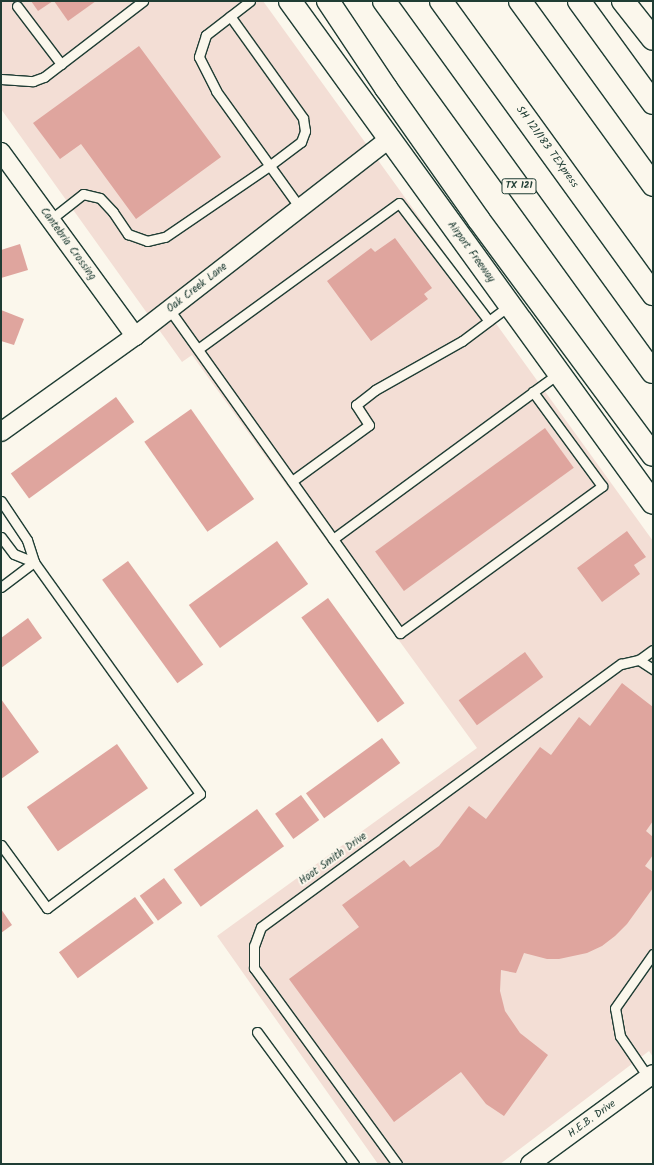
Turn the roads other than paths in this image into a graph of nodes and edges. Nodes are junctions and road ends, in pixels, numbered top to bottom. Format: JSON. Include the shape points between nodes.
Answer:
{"nodes":[{"id":1,"x":143,"y":1,"type":"edge"},
{"id":2,"x":250,"y":1,"type":"edge"},
{"id":3,"x":290,"y":1,"type":"edge"},
{"id":4,"x":328,"y":1,"type":"edge"},
{"id":5,"x":384,"y":1,"type":"edge"},
{"id":6,"x":441,"y":1,"type":"edge"},
{"id":7,"x":520,"y":1,"type":"edge"},
{"id":8,"x":579,"y":1,"type":"edge"},
{"id":9,"x":623,"y":1,"type":"edge"},
{"id":10,"x":17,"y":6,"type":"dead end"},
{"id":11,"x":230,"y":16,"type":"junction"},
{"id":12,"x":653,"y":39,"type":"edge"},
{"id":13,"x":61,"y":64,"type":"junction"},
{"id":14,"x":1,"y":79,"type":"edge"},
{"id":15,"x":653,"y":103,"type":"edge"},
{"id":16,"x":389,"y":140,"type":"junction"},
{"id":17,"x":1,"y":152,"type":"edge"},
{"id":18,"x":269,"y":166,"type":"junction"},
{"id":19,"x":653,"y":185,"type":"edge"},
{"id":20,"x":300,"y":208,"type":"junction"},
{"id":21,"x":50,"y":220,"type":"junction"},
{"id":22,"x":653,"y":294,"type":"edge"},
{"id":23,"x":510,"y":305,"type":"junction"},
{"id":24,"x":169,"y":309,"type":"junction"},
{"id":25,"x":489,"y":321,"type":"junction"},
{"id":26,"x":135,"y":336,"type":"junction"},
{"id":27,"x":198,"y":349,"type":"junction"},
{"id":28,"x":653,"y":372,"type":"edge"},
{"id":29,"x":559,"y":373,"type":"junction"},
{"id":30,"x":533,"y":392,"type":"junction"},
{"id":31,"x":1,"y":432,"type":"edge"},
{"id":32,"x":653,"y":455,"type":"edge"},
{"id":33,"x":292,"y":481,"type":"junction"},
{"id":34,"x":1,"y":501,"type":"edge"},
{"id":35,"x":653,"y":502,"type":"edge"},
{"id":36,"x":1,"y":537,"type":"edge"},
{"id":37,"x":333,"y":539,"type":"junction"},
{"id":38,"x":34,"y":562,"type":"junction"},
{"id":39,"x":1,"y":587,"type":"edge"},
{"id":40,"x":653,"y":650,"type":"edge"},
{"id":41,"x":639,"y":660,"type":"junction"},
{"id":42,"x":653,"y":669,"type":"edge"},
{"id":43,"x":1,"y":845,"type":"edge"},
{"id":44,"x":653,"y":954,"type":"edge"},
{"id":45,"x":257,"y":1032,"type":"dead end"},
{"id":46,"x":651,"y":1078,"type":"edge"},
{"id":47,"x":354,"y":1164,"type":"edge"},
{"id":48,"x":397,"y":1164,"type":"edge"},
{"id":49,"x":530,"y":1164,"type":"edge"}],
"edges":[{"from":1,"to":13,"type":"lane"},
{"from":2,"to":11,"type":"lane"},
{"from":3,"to":16,"type":"main road","name":"Airport Freeway"},
{"from":4,"to":32,"type":"main road","via":[[479,220]]},
{"from":5,"to":28,"type":"main road","number":"TX 121"},
{"from":6,"to":22,"type":"main road","name":"SH 121/183 TEXpress"},
{"from":7,"to":19,"type":"main road"},
{"from":8,"to":15,"type":"main road"},
{"from":9,"to":12,"type":"main road"},
{"from":10,"to":13,"type":"lane"},
{"from":11,"to":18,"type":"lane","via":[[206,35],[199,57],[216,91]]},
{"from":11,"to":18,"type":"lane","via":[[303,118],[305,131],[301,142]]},
{"from":13,"to":14,"type":"lane","via":[[44,77],[33,81]]},
{"from":16,"to":20,"type":"street","name":"Oak Creek Lane"},
{"from":16,"to":23,"type":"main road","name":"Airport Freeway"},
{"from":17,"to":21,"type":"street","name":"Cantebria Crossing"},
{"from":18,"to":20,"type":"lane"},
{"from":18,"to":21,"type":"lane","via":[[165,237],[147,241],[128,234],[100,198],[83,194]]},
{"from":20,"to":24,"type":"street","name":"Oak Creek Lane"},
{"from":21,"to":26,"type":"street","name":"Cantebria Crossing"},
{"from":23,"to":25,"type":"lane"},
{"from":23,"to":29,"type":"main road","name":"Airport Freeway"},
{"from":24,"to":26,"type":"street","name":"Oak Creek Lane"},
{"from":24,"to":27,"type":"lane"},
{"from":25,"to":27,"type":"lane","via":[[399,203]]},
{"from":25,"to":33,"type":"lane","via":[[462,341],[375,390],[356,404],[369,425]]},
{"from":26,"to":31,"type":"street","name":"Oak Creek Lane"},
{"from":27,"to":33,"type":"lane"},
{"from":29,"to":30,"type":"lane"},
{"from":29,"to":35,"type":"main road","name":"Airport Freeway"},
{"from":30,"to":37,"type":"lane"},
{"from":30,"to":37,"type":"lane","via":[[602,486],[400,633]]},
{"from":33,"to":37,"type":"lane"},
{"from":34,"to":38,"type":"lane","via":[[27,540]]},
{"from":36,"to":38,"type":"lane","via":[[14,554]]},
{"from":38,"to":39,"type":"lane"},
{"from":38,"to":43,"type":"lane","via":[[200,794],[47,908]]},
{"from":40,"to":41,"type":"lane","name":"Hoot Smith Drive"},
{"from":41,"to":42,"type":"lane"},
{"from":41,"to":48,"type":"lane","name":"Hoot Smith Drive","via":[[621,664],[260,927],[254,946],[254,968]]},
{"from":44,"to":46,"type":"lane","via":[[615,1008],[620,1036]]},
{"from":45,"to":47,"type":"lane"},
{"from":46,"to":49,"type":"street","name":"H.E.B. Drive"}]}
